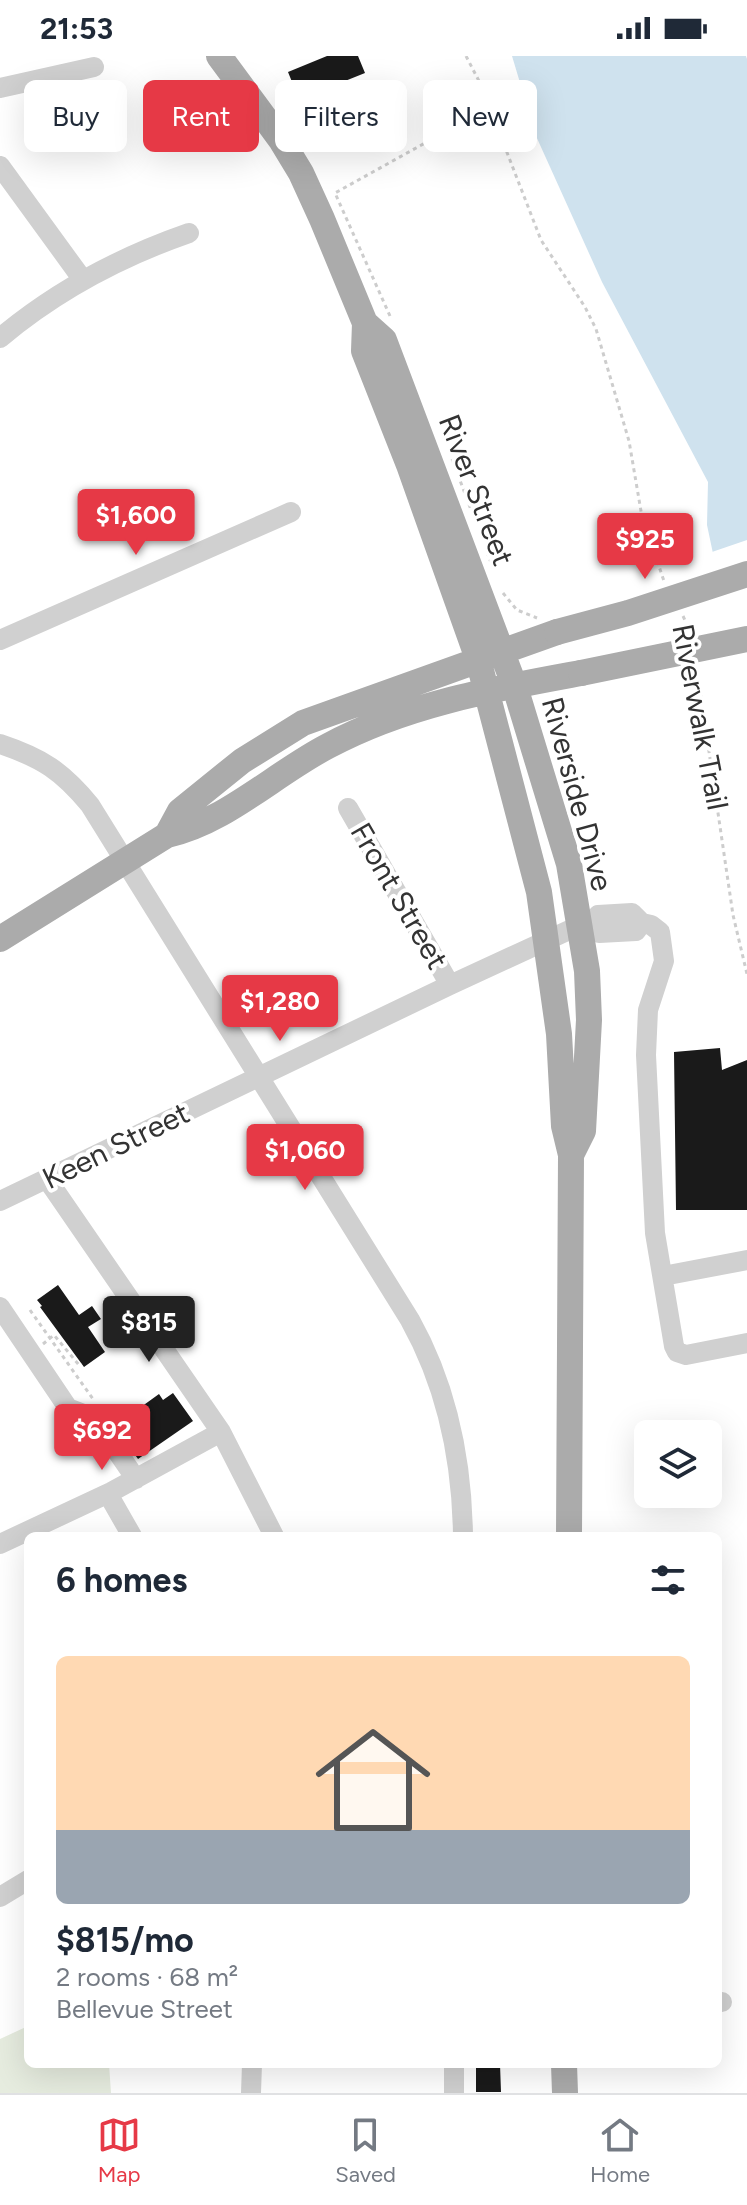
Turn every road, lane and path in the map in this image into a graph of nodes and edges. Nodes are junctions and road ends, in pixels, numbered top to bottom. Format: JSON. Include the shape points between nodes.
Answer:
{"nodes":[{"id":1,"x":219,"y":56,"type":"edge"},
{"id":2,"x":466,"y":56,"type":"edge"},
{"id":3,"x":94,"y":67,"type":"dead end"},
{"id":4,"x":477,"y":80,"type":"edge"},
{"id":5,"x":0,"y":88,"type":"edge"},
{"id":6,"x":423,"y":144,"type":"edge"},
{"id":7,"x":507,"y":152,"type":"edge"},
{"id":8,"x":0,"y":166,"type":"edge"},
{"id":9,"x":189,"y":233,"type":"dead end"},
{"id":10,"x":83,"y":280,"type":"junction"},
{"id":11,"x":393,"y":324,"type":"dead end"},
{"id":12,"x":0,"y":338,"type":"edge"},
{"id":13,"x":451,"y":457,"type":"dead end"},
{"id":14,"x":291,"y":512,"type":"dead end"},
{"id":15,"x":480,"y":533,"type":"dead end"},
{"id":16,"x":486,"y":548,"type":"dead end"},
{"id":17,"x":747,"y":574,"type":"edge"},
{"id":18,"x":494,"y":577,"type":"dead end"},
{"id":19,"x":667,"y":588,"type":"dead end"},
{"id":20,"x":500,"y":589,"type":"dead end"},
{"id":21,"x":678,"y":607,"type":"dead end"},
{"id":22,"x":547,"y":625,"type":"junction"},
{"id":23,"x":747,"y":639,"type":"edge"},
{"id":24,"x":0,"y":640,"type":"edge"},
{"id":25,"x":692,"y":640,"type":"dead end"},
{"id":26,"x":490,"y":655,"type":"junction"},
{"id":27,"x":695,"y":659,"type":"dead end"},
{"id":28,"x":515,"y":687,"type":"junction"},
{"id":29,"x":487,"y":692,"type":"junction"},
{"id":30,"x":0,"y":744,"type":"edge"},
{"id":31,"x":348,"y":808,"type":"dead end"},
{"id":32,"x":167,"y":835,"type":"junction"},
{"id":33,"x":126,"y":861,"type":"junction"},
{"id":34,"x":584,"y":926,"type":"junction"},
{"id":35,"x":0,"y":939,"type":"edge"},
{"id":36,"x":546,"y":941,"type":"junction"},
{"id":37,"x":747,"y":974,"type":"edge"},
{"id":38,"x":450,"y":985,"type":"junction"},
{"id":39,"x":260,"y":1076,"type":"junction"},
{"id":40,"x":571,"y":1155,"type":"junction"},
{"id":41,"x":47,"y":1179,"type":"junction"},
{"id":42,"x":0,"y":1201,"type":"edge"},
{"id":43,"x":747,"y":1260,"type":"edge"},
{"id":44,"x":663,"y":1276,"type":"junction"},
{"id":45,"x":0,"y":1307,"type":"edge"},
{"id":46,"x":30,"y":1310,"type":"dead end"},
{"id":47,"x":49,"y":1339,"type":"junction"},
{"id":48,"x":747,"y":1343,"type":"edge"},
{"id":49,"x":81,"y":1363,"type":"dead end"},
{"id":50,"x":94,"y":1418,"type":"junction"},
{"id":51,"x":221,"y":1432,"type":"junction"},
{"id":52,"x":136,"y":1479,"type":"junction"},
{"id":53,"x":108,"y":1494,"type":"junction"},
{"id":54,"x":26,"y":1532,"type":"edge"},
{"id":55,"x":130,"y":1532,"type":"edge"},
{"id":56,"x":272,"y":1532,"type":"edge"},
{"id":57,"x":463,"y":1532,"type":"edge"},
{"id":58,"x":569,"y":1532,"type":"edge"},
{"id":59,"x":24,"y":1533,"type":"edge"},
{"id":60,"x":0,"y":1544,"type":"edge"},
{"id":61,"x":24,"y":1882,"type":"edge"},
{"id":62,"x":0,"y":1897,"type":"edge"},
{"id":63,"x":252,"y":2068,"type":"edge"},
{"id":64,"x":454,"y":2068,"type":"edge"},
{"id":65,"x":564,"y":2068,"type":"edge"},
{"id":66,"x":251,"y":2093,"type":"edge"},
{"id":67,"x":454,"y":2093,"type":"edge"},
{"id":68,"x":565,"y":2093,"type":"edge"}],
"edges":[{"from":1,"to":26,"type":"main road","name":"River Street","via":[[301,173],[365,323],[384,340]]},
{"from":2,"to":4,"type":"path","name":"Riverwalk Trail"},
{"from":3,"to":5,"type":"street"},
{"from":6,"to":11,"type":"path","via":[[335,193]]},
{"from":7,"to":19,"type":"path","name":"Riverwalk Trail","via":[[541,240],[596,329],[629,441],[642,517]]},
{"from":8,"to":10,"type":"street"},
{"from":9,"to":10,"type":"street"},
{"from":10,"to":12,"type":"street"},
{"from":13,"to":15,"type":"path"},
{"from":14,"to":24,"type":"street"},
{"from":16,"to":18,"type":"path"},
{"from":17,"to":22,"type":"main road","bridge":true,"via":[[628,613]]},
{"from":20,"to":22,"type":"path","via":[[517,610]]},
{"from":21,"to":25,"type":"path","name":"Riverwalk Trail"},
{"from":22,"to":26,"type":"main road"},
{"from":23,"to":28,"type":"main road","bridge":true},
{"from":26,"to":28,"type":"main road","name":"River Street"},
{"from":26,"to":29,"type":"main road","name":"River Street"},
{"from":26,"to":32,"type":"main road","via":[[303,723],[242,761],[180,811]]},
{"from":27,"to":37,"type":"path","name":"Riverwalk Trail","via":[[733,915]]},
{"from":28,"to":29,"type":"main road"},
{"from":28,"to":34,"type":"main road","name":"Riverside Drive"},
{"from":29,"to":32,"type":"main road","via":[[367,726],[195,829]]},
{"from":29,"to":36,"type":"main road","name":"Riverside Drive","via":[[539,892]]},
{"from":30,"to":33,"type":"street","via":[[43,760],[72,783]]},
{"from":31,"to":38,"type":"street","name":"Front Street"},
{"from":32,"to":33,"type":"main road"},
{"from":33,"to":35,"type":"main road"},
{"from":33,"to":39,"type":"street"},
{"from":34,"to":36,"type":"street","name":"Keen Street"},
{"from":34,"to":40,"type":"main road","name":"Riverside Drive","via":[[589,1052],[583,1131]]},
{"from":34,"to":44,"type":"street","name":"Keen Street","via":[[598,915],[632,913],[660,932],[664,961],[648,1010],[646,1055],[655,1233]]},
{"from":36,"to":38,"type":"street","name":"Keen Street"},
{"from":36,"to":40,"type":"main road","name":"Riverside Drive"},
{"from":38,"to":39,"type":"street","name":"Keen Street"},
{"from":39,"to":41,"type":"street","name":"Keen Street"},
{"from":39,"to":57,"type":"street","via":[[423,1343],[456,1449]]},
{"from":40,"to":58,"type":"main road","name":"Riverside Drive"},
{"from":41,"to":42,"type":"street","name":"Keen Street"},
{"from":41,"to":51,"type":"street"},
{"from":43,"to":44,"type":"street"},
{"from":44,"to":48,"type":"street","via":[[677,1352],[686,1355]]},
{"from":45,"to":50,"type":"street","via":[[68,1408]]},
{"from":46,"to":47,"type":"path"},
{"from":47,"to":49,"type":"path","via":[[54,1335]]},
{"from":47,"to":50,"type":"path","via":[[103,1411]]},
{"from":50,"to":52,"type":"street"},
{"from":51,"to":52,"type":"street"},
{"from":51,"to":56,"type":"street"},
{"from":52,"to":53,"type":"street"},
{"from":53,"to":54,"type":"street"},
{"from":53,"to":55,"type":"street"},
{"from":59,"to":60,"type":"street"},
{"from":61,"to":62,"type":"street"},
{"from":63,"to":66,"type":"street"},
{"from":64,"to":67,"type":"street"},
{"from":65,"to":68,"type":"main road"}]}
